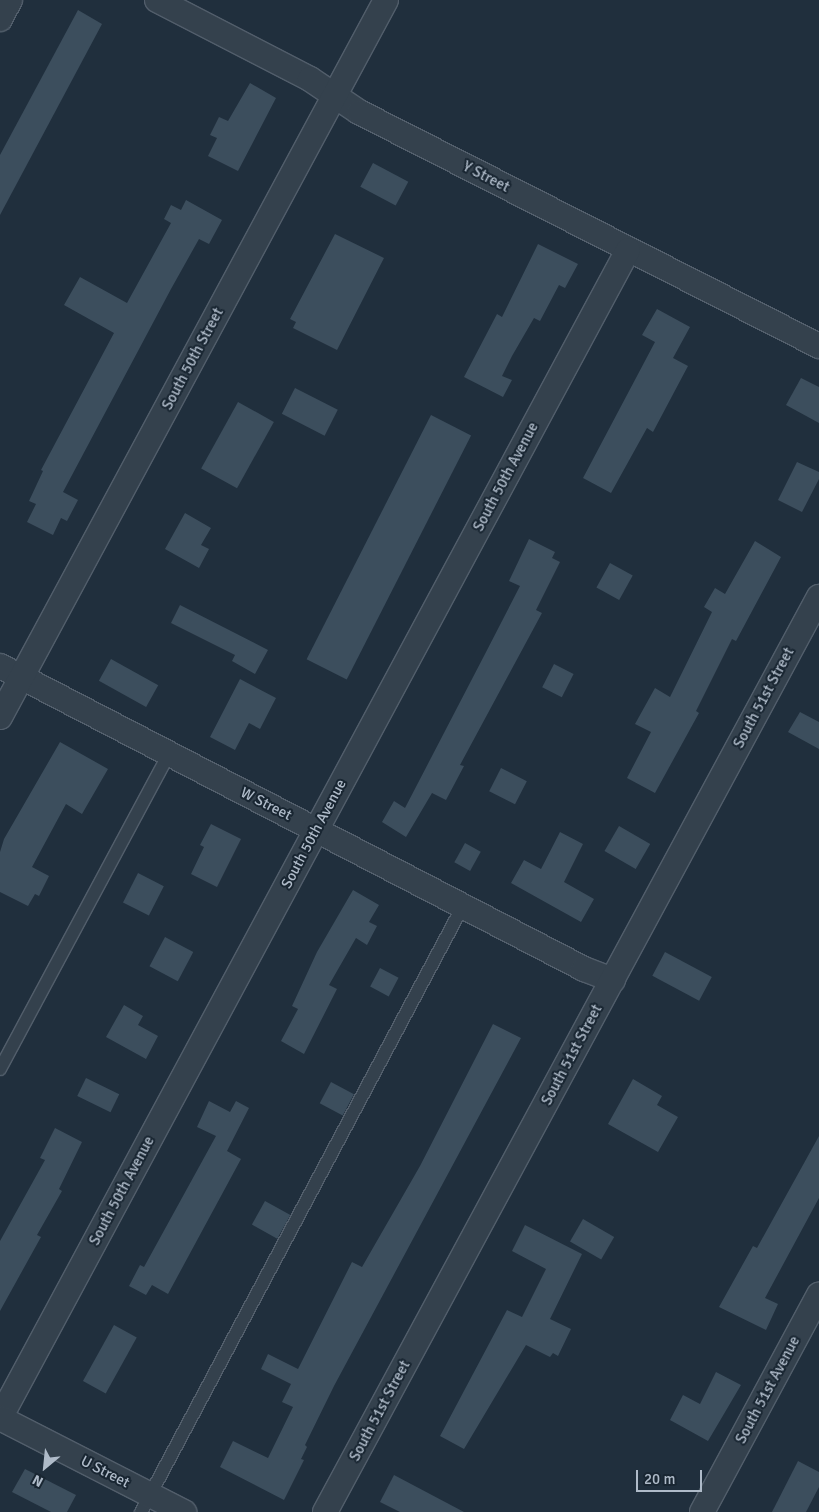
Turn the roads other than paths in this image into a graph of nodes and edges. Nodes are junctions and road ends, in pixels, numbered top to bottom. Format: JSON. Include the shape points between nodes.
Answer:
{"nodes":[{"id":1,"x":10,"y":0,"type":"edge"},
{"id":2,"x":157,"y":0,"type":"edge"},
{"id":3,"x":386,"y":0,"type":"edge"},
{"id":4,"x":0,"y":18,"type":"edge"},
{"id":5,"x":335,"y":96,"type":"junction"},
{"id":6,"x":628,"y":250,"type":"junction"},
{"id":7,"x":819,"y":346,"type":"edge"},
{"id":8,"x":819,"y":597,"type":"edge"},
{"id":9,"x":0,"y":666,"type":"edge"},
{"id":10,"x":21,"y":677,"type":"junction"},
{"id":11,"x":0,"y":717,"type":"edge"},
{"id":12,"x":169,"y":754,"type":"junction"},
{"id":13,"x":316,"y":830,"type":"junction"},
{"id":14,"x":464,"y":904,"type":"junction"},
{"id":15,"x":613,"y":980,"type":"junction"},
{"id":16,"x":0,"y":1070,"type":"edge"},
{"id":17,"x":819,"y":1295,"type":"edge"},
{"id":18,"x":0,"y":1418,"type":"edge"},
{"id":19,"x":146,"y":1503,"type":"edge"},
{"id":20,"x":184,"y":1512,"type":"edge"},
{"id":21,"x":325,"y":1512,"type":"edge"},
{"id":22,"x":702,"y":1512,"type":"edge"}],
"edges":[{"from":1,"to":4,"type":"street"},
{"from":2,"to":5,"type":"street","name":"Y Street","via":[[310,79]]},
{"from":3,"to":5,"type":"street","name":"South 50th Street"},
{"from":5,"to":6,"type":"street","name":"Y Street","via":[[359,112]]},
{"from":5,"to":10,"type":"street","name":"South 50th Street"},
{"from":6,"to":7,"type":"street","name":"Y Street"},
{"from":6,"to":13,"type":"street","name":"South 50th Avenue"},
{"from":8,"to":15,"type":"street","name":"South 51st Street"},
{"from":9,"to":10,"type":"street","name":"W Street"},
{"from":10,"to":11,"type":"street","name":"South 50th Street"},
{"from":10,"to":12,"type":"street","name":"W Street"},
{"from":12,"to":13,"type":"street","name":"W Street"},
{"from":12,"to":16,"type":"lane"},
{"from":13,"to":14,"type":"street","name":"W Street"},
{"from":13,"to":18,"type":"street","name":"South 50th Avenue"},
{"from":14,"to":15,"type":"street","name":"W Street","via":[[584,969]]},
{"from":14,"to":19,"type":"lane"},
{"from":15,"to":21,"type":"street","name":"South 51st Street"},
{"from":17,"to":22,"type":"street","name":"South 51st Avenue"},
{"from":18,"to":19,"type":"street","name":"U Street"},
{"from":19,"to":20,"type":"street","name":"U Street"}]}
